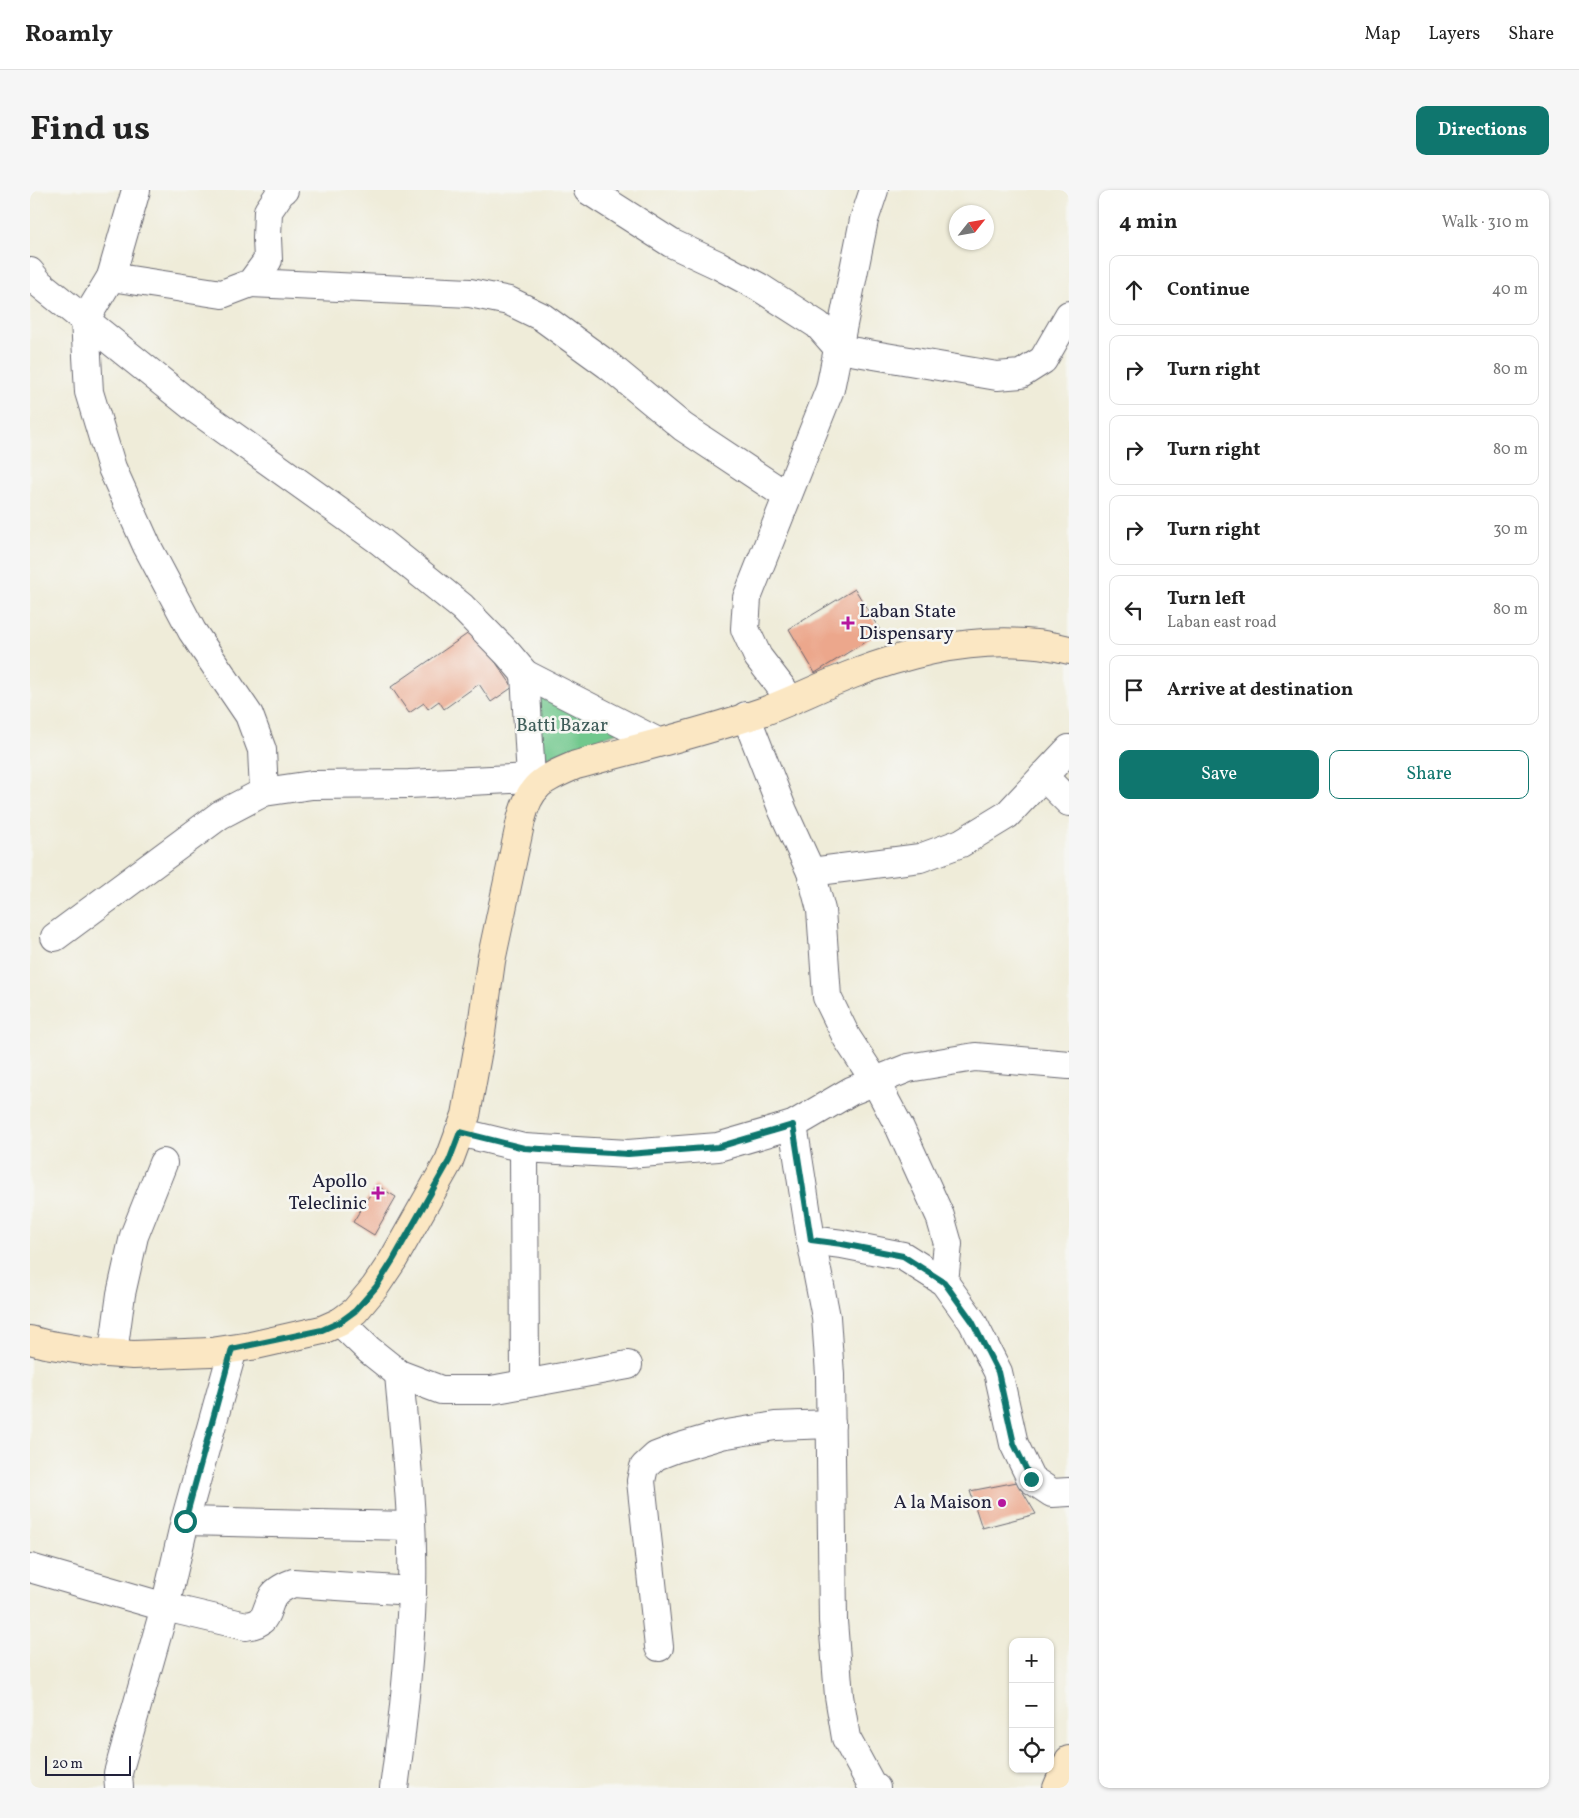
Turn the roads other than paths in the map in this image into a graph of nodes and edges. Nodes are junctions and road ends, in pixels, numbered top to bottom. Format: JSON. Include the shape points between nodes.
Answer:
{"nodes":[{"id":1,"x":136,"y":190,"type":"edge"},
{"id":2,"x":284,"y":190,"type":"edge"},
{"id":3,"x":588,"y":190,"type":"edge"},
{"id":4,"x":874,"y":190,"type":"edge"},
{"id":5,"x":111,"y":277,"type":"junction"},
{"id":6,"x":251,"y":283,"type":"junction"},
{"id":7,"x":33,"y":284,"type":"edge"},
{"id":8,"x":1069,"y":315,"type":"edge"},
{"id":9,"x":84,"y":320,"type":"junction"},
{"id":10,"x":839,"y":349,"type":"junction"},
{"id":11,"x":787,"y":496,"type":"junction"},
{"id":12,"x":1069,"y":650,"type":"edge"},
{"id":13,"x":525,"y":674,"type":"junction"},
{"id":14,"x":791,"y":700,"type":"junction"},
{"id":15,"x":746,"y":716,"type":"junction"},
{"id":16,"x":658,"y":742,"type":"junction"},
{"id":17,"x":1069,"y":749,"type":"edge"},
{"id":18,"x":1043,"y":776,"type":"junction"},
{"id":19,"x":533,"y":783,"type":"junction"},
{"id":20,"x":264,"y":792,"type":"junction"},
{"id":21,"x":1069,"y":802,"type":"edge"},
{"id":22,"x":811,"y":872,"type":"junction"},
{"id":23,"x":55,"y":937,"type":"dead end"},
{"id":24,"x":1069,"y":1064,"type":"edge"},
{"id":25,"x":875,"y":1081,"type":"junction"},
{"id":26,"x":793,"y":1125,"type":"junction"},
{"id":27,"x":460,"y":1132,"type":"junction"},
{"id":28,"x":524,"y":1148,"type":"junction"},
{"id":29,"x":163,"y":1163,"type":"dead end"},
{"id":30,"x":811,"y":1240,"type":"junction"},
{"id":31,"x":944,"y":1282,"type":"junction"},
{"id":32,"x":340,"y":1322,"type":"junction"},
{"id":33,"x":30,"y":1340,"type":"edge"},
{"id":34,"x":232,"y":1349,"type":"junction"},
{"id":35,"x":113,"y":1354,"type":"junction"},
{"id":36,"x":628,"y":1365,"type":"dead end"},
{"id":37,"x":399,"y":1374,"type":"junction"},
{"id":38,"x":525,"y":1383,"type":"junction"},
{"id":39,"x":831,"y":1424,"type":"junction"},
{"id":40,"x":1069,"y":1492,"type":"edge"},
{"id":41,"x":185,"y":1521,"type":"junction"},
{"id":42,"x":411,"y":1526,"type":"junction"},
{"id":43,"x":30,"y":1568,"type":"edge"},
{"id":44,"x":412,"y":1590,"type":"junction"},
{"id":45,"x":165,"y":1607,"type":"junction"},
{"id":46,"x":660,"y":1648,"type":"dead end"},
{"id":47,"x":1069,"y":1760,"type":"edge"},
{"id":48,"x":120,"y":1788,"type":"edge"},
{"id":49,"x":394,"y":1788,"type":"edge"},
{"id":50,"x":876,"y":1788,"type":"edge"},
{"id":51,"x":1057,"y":1788,"type":"edge"}],
"edges":[{"from":1,"to":5,"type":"street"},
{"from":2,"to":6,"type":"street","via":[[268,211],[268,260]]},
{"from":3,"to":10,"type":"street","via":[[671,243],[759,286],[818,325]]},
{"from":4,"to":10,"type":"street","via":[[864,220]]},
{"from":5,"to":6,"type":"street","via":[[222,294]]},
{"from":5,"to":9,"type":"street"},
{"from":6,"to":11,"type":"street","via":[[470,293],[510,301],[542,316],[683,427]]},
{"from":7,"to":9,"type":"street"},
{"from":8,"to":10,"type":"street","via":[[1043,360],[1021,374],[997,376]]},
{"from":9,"to":13,"type":"street","via":[[197,410],[380,541],[462,607]]},
{"from":9,"to":20,"type":"street","via":[[89,392],[112,468],[146,546],[192,631],[249,715],[262,750]]},
{"from":10,"to":11,"type":"street","via":[[830,389]]},
{"from":11,"to":14,"type":"street","via":[[747,598],[745,630],[758,657]]},
{"from":12,"to":14,"type":"street","via":[[1053,646],[980,642],[950,647],[854,673]]},
{"from":13,"to":16,"type":"street"},
{"from":13,"to":19,"type":"street"},
{"from":14,"to":15,"type":"street"},
{"from":15,"to":16,"type":"street"},
{"from":15,"to":22,"type":"street","via":[[783,812]]},
{"from":16,"to":19,"type":"street","via":[[576,765]]},
{"from":17,"to":18,"type":"street"},
{"from":18,"to":21,"type":"street"},
{"from":18,"to":22,"type":"street","via":[[1007,814],[961,843],[920,858]]},
{"from":19,"to":20,"type":"street","via":[[312,785]]},
{"from":19,"to":27,"type":"street","via":[[524,805],[491,961],[481,1033]]},
{"from":20,"to":23,"type":"street","via":[[220,815]]},
{"from":22,"to":25,"type":"street","via":[[821,910],[827,997],[847,1038]]},
{"from":24,"to":25,"type":"street","via":[[975,1057],[908,1068]]},
{"from":25,"to":26,"type":"street","via":[[851,1091]]},
{"from":25,"to":31,"type":"street","via":[[919,1166],[940,1216],[948,1244]]},
{"from":26,"to":28,"type":"street","via":[[718,1147],[628,1154]]},
{"from":26,"to":30,"type":"street"},
{"from":27,"to":28,"type":"street"},
{"from":27,"to":32,"type":"street","via":[[449,1161],[393,1260],[366,1299]]},
{"from":28,"to":38,"type":"street"},
{"from":29,"to":35,"type":"street","via":[[134,1236],[121,1294]]},
{"from":30,"to":31,"type":"street","via":[[903,1256]]},
{"from":30,"to":39,"type":"street","via":[[826,1317]]},
{"from":31,"to":40,"type":"street","via":[[972,1321],[998,1372],[1014,1444],[1031,1479],[1052,1493]]},
{"from":32,"to":34,"type":"street","via":[[322,1330]]},
{"from":32,"to":37,"type":"street"},
{"from":33,"to":35,"type":"street"},
{"from":34,"to":35,"type":"street"},
{"from":34,"to":41,"type":"street"},
{"from":36,"to":38,"type":"street"},
{"from":37,"to":38,"type":"street","via":[[441,1390],[491,1390]]},
{"from":37,"to":42,"type":"street"},
{"from":39,"to":46,"type":"street","via":[[775,1426],[721,1435],[656,1456],[644,1467],[640,1482]]},
{"from":39,"to":50,"type":"street","via":[[833,1621],[839,1696],[846,1738]]},
{"from":41,"to":42,"type":"street"},
{"from":41,"to":45,"type":"street"},
{"from":42,"to":44,"type":"street"},
{"from":43,"to":45,"type":"street"},
{"from":44,"to":45,"type":"street","via":[[293,1583],[274,1595],[265,1618],[246,1626]]},
{"from":44,"to":49,"type":"street","via":[[404,1711]]},
{"from":45,"to":48,"type":"street","via":[[118,1774]]},
{"from":47,"to":51,"type":"street"}]}
